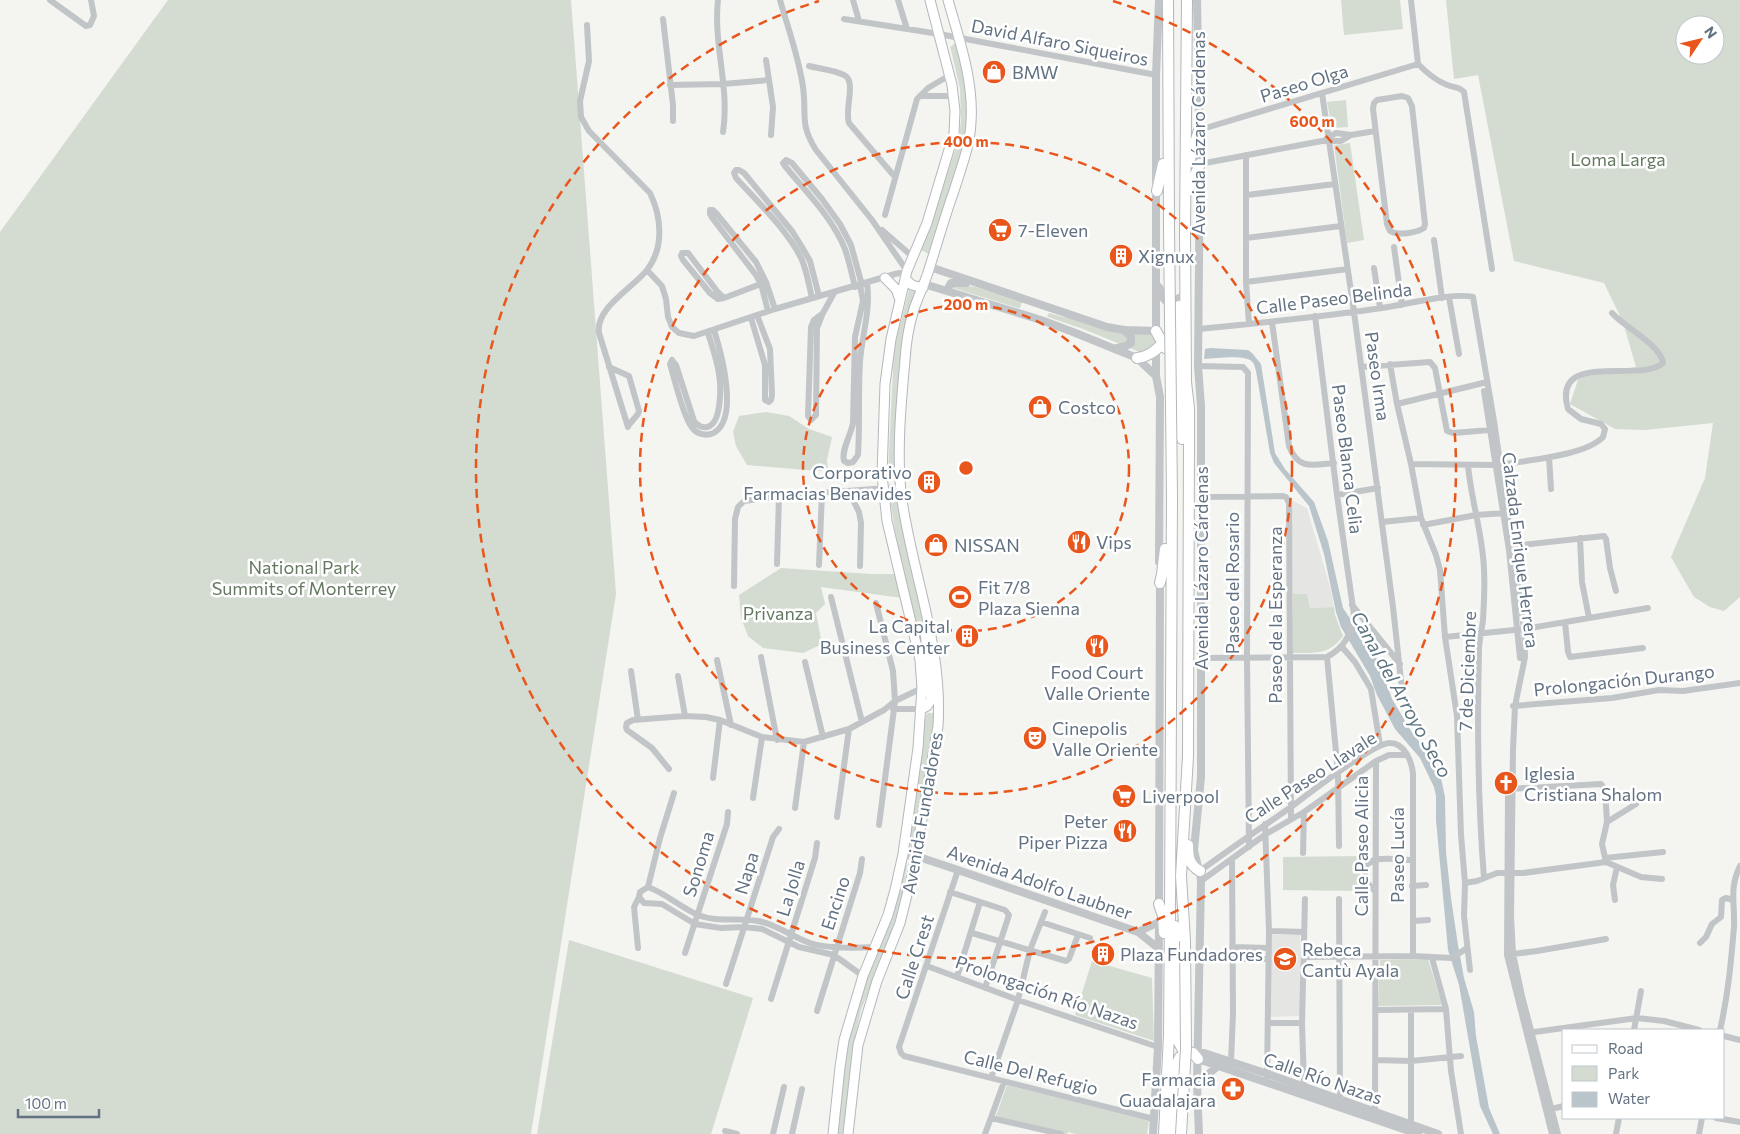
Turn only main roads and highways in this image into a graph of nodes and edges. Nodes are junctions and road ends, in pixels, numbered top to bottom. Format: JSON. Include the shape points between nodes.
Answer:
{"nodes":[{"id":1,"x":930,"y":0,"type":"edge"},
{"id":2,"x":948,"y":0,"type":"edge"},
{"id":3,"x":1164,"y":0,"type":"edge"},
{"id":4,"x":1168,"y":0,"type":"edge"},
{"id":5,"x":1187,"y":0,"type":"edge"},
{"id":6,"x":1168,"y":18,"type":"junction"},
{"id":7,"x":1199,"y":130,"type":"road end"},
{"id":8,"x":1168,"y":143,"type":"junction"},
{"id":9,"x":946,"y":162,"type":"junction"},
{"id":10,"x":1200,"y":164,"type":"road end"},
{"id":11,"x":960,"y":170,"type":"junction"},
{"id":12,"x":1186,"y":172,"type":"junction"},
{"id":13,"x":941,"y":178,"type":"junction"},
{"id":14,"x":955,"y":186,"type":"junction"},
{"id":15,"x":1157,"y":191,"type":"road end"},
{"id":16,"x":1186,"y":196,"type":"junction"},
{"id":17,"x":1185,"y":234,"type":"junction"},
{"id":18,"x":906,"y":275,"type":"junction"},
{"id":19,"x":886,"y":278,"type":"road end"},
{"id":20,"x":923,"y":286,"type":"junction"},
{"id":21,"x":900,"y":300,"type":"junction"},
{"id":22,"x":896,"y":317,"type":"junction"},
{"id":23,"x":1178,"y":324,"type":"junction"},
{"id":24,"x":910,"y":326,"type":"junction"},
{"id":25,"x":1156,"y":332,"type":"road end"},
{"id":26,"x":1162,"y":343,"type":"junction"},
{"id":27,"x":1178,"y":348,"type":"junction"},
{"id":28,"x":1137,"y":358,"type":"road end"},
{"id":29,"x":1177,"y":369,"type":"junction"},
{"id":30,"x":1188,"y":483,"type":"junction"},
{"id":31,"x":1171,"y":500,"type":"junction"},
{"id":32,"x":1160,"y":583,"type":"road end"},
{"id":33,"x":928,"y":619,"type":"junction"},
{"id":34,"x":922,"y":709,"type":"junction"},
{"id":35,"x":1184,"y":812,"type":"junction"},
{"id":36,"x":1201,"y":876,"type":"road end"},
{"id":37,"x":1159,"y":904,"type":"road end"},
{"id":38,"x":1170,"y":914,"type":"junction"},
{"id":39,"x":1169,"y":1017,"type":"junction"},
{"id":40,"x":1159,"y":1121,"type":"junction"},
{"id":41,"x":833,"y":1134,"type":"edge"},
{"id":42,"x":848,"y":1134,"type":"edge"},
{"id":43,"x":1159,"y":1134,"type":"edge"},
{"id":44,"x":1164,"y":1134,"type":"edge"},
{"id":45,"x":1172,"y":1134,"type":"edge"},
{"id":46,"x":1181,"y":1134,"type":"edge"}],
"edges":[{"from":1,"to":9,"type":"main road","name":"Avenida Fundadores","via":[[954,96],[954,133]]},
{"from":2,"to":11,"type":"main road","name":"Avenida Fundadores","via":[[969,87],[972,120]]},
{"from":3,"to":6,"type":"highway"},
{"from":4,"to":6,"type":"highway","name":"Avenida Lázaro Cárdenas"},
{"from":5,"to":12,"type":"highway","name":"Avenida Lázaro Cárdenas"},
{"from":6,"to":8,"type":"highway","name":"Avenida Lázaro Cárdenas"},
{"from":7,"to":12,"type":"highway"},
{"from":8,"to":15,"type":"highway"},
{"from":8,"to":31,"type":"highway","name":"Avenida Lázaro Cárdenas","bridge":true},
{"from":9,"to":11,"type":"main road","via":[[952,169]]},
{"from":9,"to":13,"type":"main road","name":"Avenida Fundadores"},
{"from":10,"to":16,"type":"highway"},
{"from":11,"to":14,"type":"main road","name":"Avenida Fundadores"},
{"from":12,"to":16,"type":"highway","name":"Avenida Lázaro Cárdenas"},
{"from":13,"to":14,"type":"main road"},
{"from":13,"to":18,"type":"main road","name":"Avenida Fundadores"},
{"from":14,"to":20,"type":"main road","name":"Avenida Fundadores"},
{"from":16,"to":17,"type":"highway","name":"Avenida Lázaro Cárdenas"},
{"from":17,"to":23,"type":"highway","via":[[1180,249]]},
{"from":17,"to":30,"type":"highway","name":"Avenida Lázaro Cárdenas"},
{"from":18,"to":20,"type":"main road","via":[[912,285]]},
{"from":18,"to":21,"type":"main road","name":"Avenida Fundadores"},
{"from":19,"to":21,"type":"main road","via":[[896,289]]},
{"from":20,"to":24,"type":"main road","name":"Avenida Fundadores"},
{"from":21,"to":22,"type":"main road","name":"Avenida Fundadores"},
{"from":22,"to":24,"type":"main road","via":[[904,318]]},
{"from":22,"to":34,"type":"main road","name":"Avenida Fundadores","via":[[885,384],[883,489],[888,529],[916,637]]},
{"from":23,"to":26,"type":"highway"},
{"from":23,"to":27,"type":"highway"},
{"from":24,"to":33,"type":"main road","name":"Avenida Fundadores","via":[[901,422],[900,487]]},
{"from":25,"to":26,"type":"highway"},
{"from":26,"to":27,"type":"highway"},
{"from":26,"to":28,"type":"highway","via":[[1147,356]]},
{"from":26,"to":29,"type":"highway"},
{"from":27,"to":29,"type":"highway"},
{"from":29,"to":30,"type":"highway","via":[[1184,475]]},
{"from":30,"to":35,"type":"highway","name":"Avenida Lázaro Cárdenas","via":[[1188,756]]},
{"from":31,"to":32,"type":"highway","via":[[1166,515]]},
{"from":31,"to":38,"type":"highway","name":"Avenida Lázaro Cárdenas"},
{"from":33,"to":34,"type":"main road","via":[[924,628],[931,700]]},
{"from":33,"to":42,"type":"main road","name":"Avenida Fundadores","via":[[935,651],[938,726],[916,856],[900,923],[877,981],[858,1045]]},
{"from":34,"to":41,"type":"main road","name":"Avenida Fundadores","via":[[903,854],[888,914],[863,976],[844,1040]]},
{"from":35,"to":36,"type":"highway","via":[[1188,856]]},
{"from":35,"to":46,"type":"highway","name":"Avenida Lázaro Cárdenas","bridge":true,"via":[[1181,876],[1186,1048]]},
{"from":37,"to":39,"type":"highway","via":[[1164,935],[1164,1002]]},
{"from":38,"to":39,"type":"highway","name":"Avenida Lázaro Cárdenas"},
{"from":38,"to":45,"type":"highway","via":[[1177,942],[1177,1030],[1180,1047],[1196,1054],[1183,1055],[1177,1062]]},
{"from":39,"to":40,"type":"highway","name":"Avenida Lázaro Cárdenas"},
{"from":40,"to":43,"type":"highway"},
{"from":40,"to":44,"type":"highway","name":"Avenida Lázaro Cárdenas"}]}
